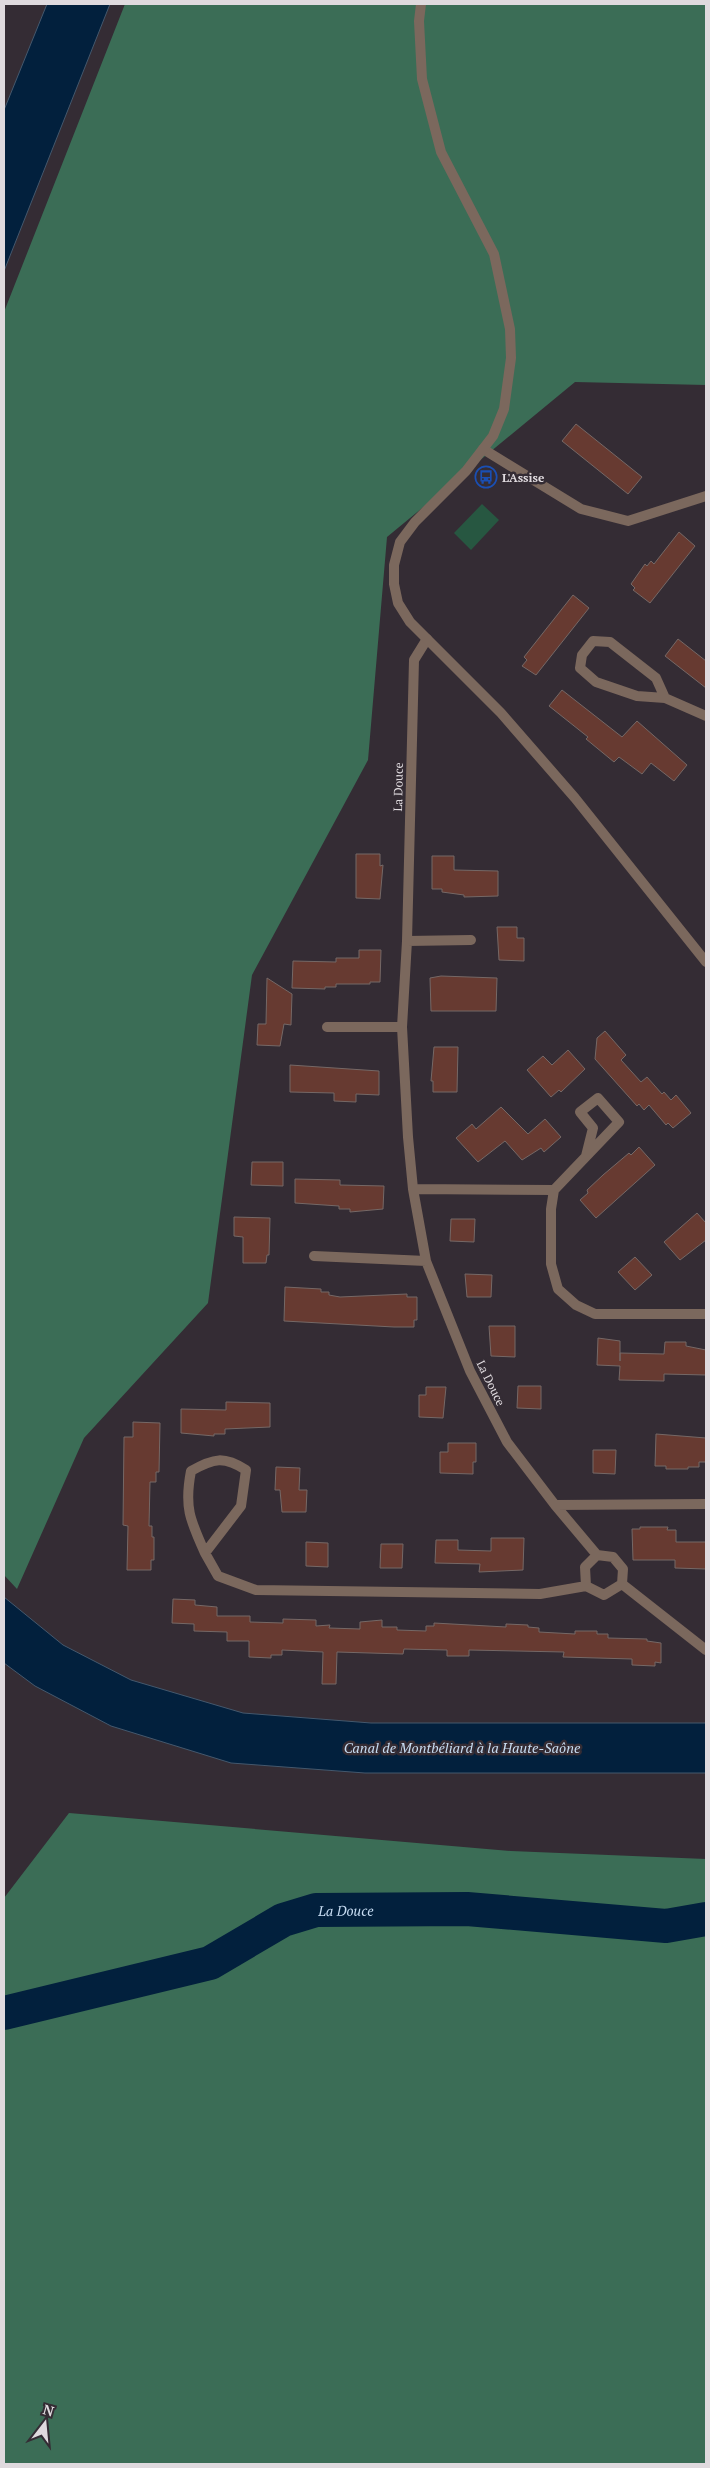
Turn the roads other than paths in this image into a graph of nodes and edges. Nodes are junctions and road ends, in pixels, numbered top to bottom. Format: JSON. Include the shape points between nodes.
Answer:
{"nodes":[{"id":1,"x":421,"y":4,"type":"edge"},
{"id":2,"x":483,"y":449,"type":"junction"},
{"id":3,"x":706,"y":496,"type":"edge"},
{"id":4,"x":427,"y":638,"type":"junction"},
{"id":5,"x":665,"y":698,"type":"junction"},
{"id":6,"x":706,"y":716,"type":"edge"},
{"id":7,"x":471,"y":940,"type":"dead end"},
{"id":8,"x":407,"y":941,"type":"junction"},
{"id":9,"x":706,"y":962,"type":"edge"},
{"id":10,"x":327,"y":1027,"type":"dead end"},
{"id":11,"x":402,"y":1027,"type":"junction"},
{"id":12,"x":586,"y":1156,"type":"junction"},
{"id":13,"x":413,"y":1189,"type":"junction"},
{"id":14,"x":554,"y":1190,"type":"junction"},
{"id":15,"x":314,"y":1256,"type":"dead end"},
{"id":16,"x":426,"y":1261,"type":"junction"},
{"id":17,"x":706,"y":1314,"type":"edge"},
{"id":18,"x":706,"y":1504,"type":"edge"},
{"id":19,"x":555,"y":1505,"type":"junction"},
{"id":20,"x":205,"y":1553,"type":"junction"},
{"id":21,"x":597,"y":1555,"type":"junction"},
{"id":22,"x":622,"y":1584,"type":"junction"},
{"id":23,"x":586,"y":1586,"type":"junction"},
{"id":24,"x":706,"y":1650,"type":"edge"}],
"edges":[{"from":1,"to":2,"type":"street","via":[[422,79],[440,152],[494,254],[510,329],[511,358],[504,409],[493,436]]},
{"from":2,"to":3,"type":"street","via":[[580,509],[628,521]]},
{"from":2,"to":4,"type":"street","via":[[406,532],[395,553],[394,584],[398,603],[410,622]]},
{"from":4,"to":8,"type":"street","name":"La Douce","via":[[414,660]]},
{"from":4,"to":9,"type":"street","via":[[501,713],[575,798]]},
{"from":5,"to":5,"type":"street","via":[[656,678],[610,642],[594,641],[582,655],[580,668],[596,682],[637,696]]},
{"from":5,"to":6,"type":"street"},
{"from":7,"to":8,"type":"street"},
{"from":8,"to":11,"type":"street","name":"La Douce"},
{"from":10,"to":11,"type":"street"},
{"from":11,"to":13,"type":"street","name":"La Douce"},
{"from":12,"to":12,"type":"street","via":[[619,1122],[598,1098],[580,1112],[593,1128]]},
{"from":12,"to":14,"type":"street"},
{"from":13,"to":14,"type":"street"},
{"from":13,"to":16,"type":"street","name":"La Douce"},
{"from":14,"to":17,"type":"street","via":[[550,1264],[558,1289],[576,1305],[595,1314]]},
{"from":15,"to":16,"type":"street"},
{"from":16,"to":19,"type":"street","name":"La Douce","via":[[470,1371],[507,1442]]},
{"from":18,"to":19,"type":"street"},
{"from":19,"to":21,"type":"street","name":"La Douce"},
{"from":20,"to":20,"type":"street","via":[[241,1506],[246,1470],[230,1460],[209,1461],[191,1471],[187,1490],[189,1518]]},
{"from":20,"to":23,"type":"street","via":[[218,1576],[256,1590],[540,1594]]},
{"from":21,"to":22,"type":"street","via":[[613,1558],[623,1569]]},
{"from":21,"to":23,"type":"street","via":[[585,1567]]},
{"from":22,"to":23,"type":"street","via":[[604,1595]]},
{"from":22,"to":24,"type":"street"}]}
